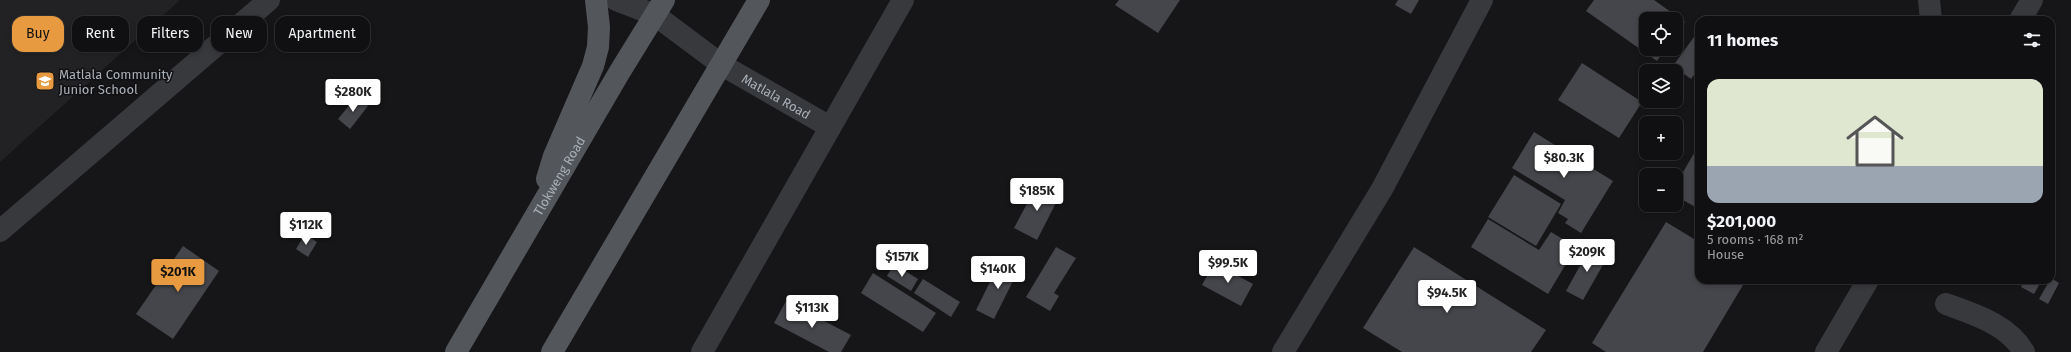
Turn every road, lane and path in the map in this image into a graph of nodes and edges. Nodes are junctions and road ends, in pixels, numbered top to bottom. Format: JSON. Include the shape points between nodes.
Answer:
{"nodes":[{"id":1,"x":268,"y":0,"type":"edge"},
{"id":2,"x":596,"y":0,"type":"edge"},
{"id":3,"x":616,"y":0,"type":"edge"},
{"id":4,"x":759,"y":0,"type":"edge"},
{"id":5,"x":903,"y":0,"type":"edge"},
{"id":6,"x":1482,"y":0,"type":"edge"},
{"id":7,"x":1929,"y":0,"type":"edge"},
{"id":8,"x":2032,"y":0,"type":"edge"},
{"id":9,"x":660,"y":7,"type":"edge"},
{"id":10,"x":1931,"y":16,"type":"edge"},
{"id":11,"x":2022,"y":16,"type":"edge"},
{"id":12,"x":722,"y":65,"type":"junction"},
{"id":13,"x":830,"y":127,"type":"junction"},
{"id":14,"x":0,"y":231,"type":"edge"},
{"id":15,"x":524,"y":235,"type":"junction"},
{"id":16,"x":1866,"y":284,"type":"edge"},
{"id":17,"x":1946,"y":304,"type":"dead end"},
{"id":18,"x":456,"y":352,"type":"edge"},
{"id":19,"x":552,"y":352,"type":"edge"},
{"id":20,"x":702,"y":352,"type":"edge"},
{"id":21,"x":1283,"y":352,"type":"edge"},
{"id":22,"x":1826,"y":352,"type":"edge"},
{"id":23,"x":2024,"y":352,"type":"edge"}],
"edges":[{"from":1,"to":14,"type":"street"},
{"from":2,"to":15,"type":"main road","via":[[599,27],[598,47],[593,66],[554,156],[544,190]]},
{"from":3,"to":9,"type":"street","name":"Matlala Road"},
{"from":4,"to":12,"type":"main road"},
{"from":5,"to":13,"type":"street"},
{"from":6,"to":21,"type":"street","via":[[1382,189]]},
{"from":7,"to":10,"type":"street"},
{"from":8,"to":11,"type":"street"},
{"from":9,"to":12,"type":"street","name":"Matlala Road"},
{"from":9,"to":15,"type":"main road","name":"Tlokweng Road"},
{"from":12,"to":13,"type":"street","name":"Matlala Road"},
{"from":12,"to":19,"type":"main road"},
{"from":13,"to":20,"type":"street"},
{"from":15,"to":18,"type":"main road","name":"Tlokweng Road"},
{"from":16,"to":22,"type":"street"},
{"from":17,"to":23,"type":"street","via":[[1987,320],[2013,338]]}]}
